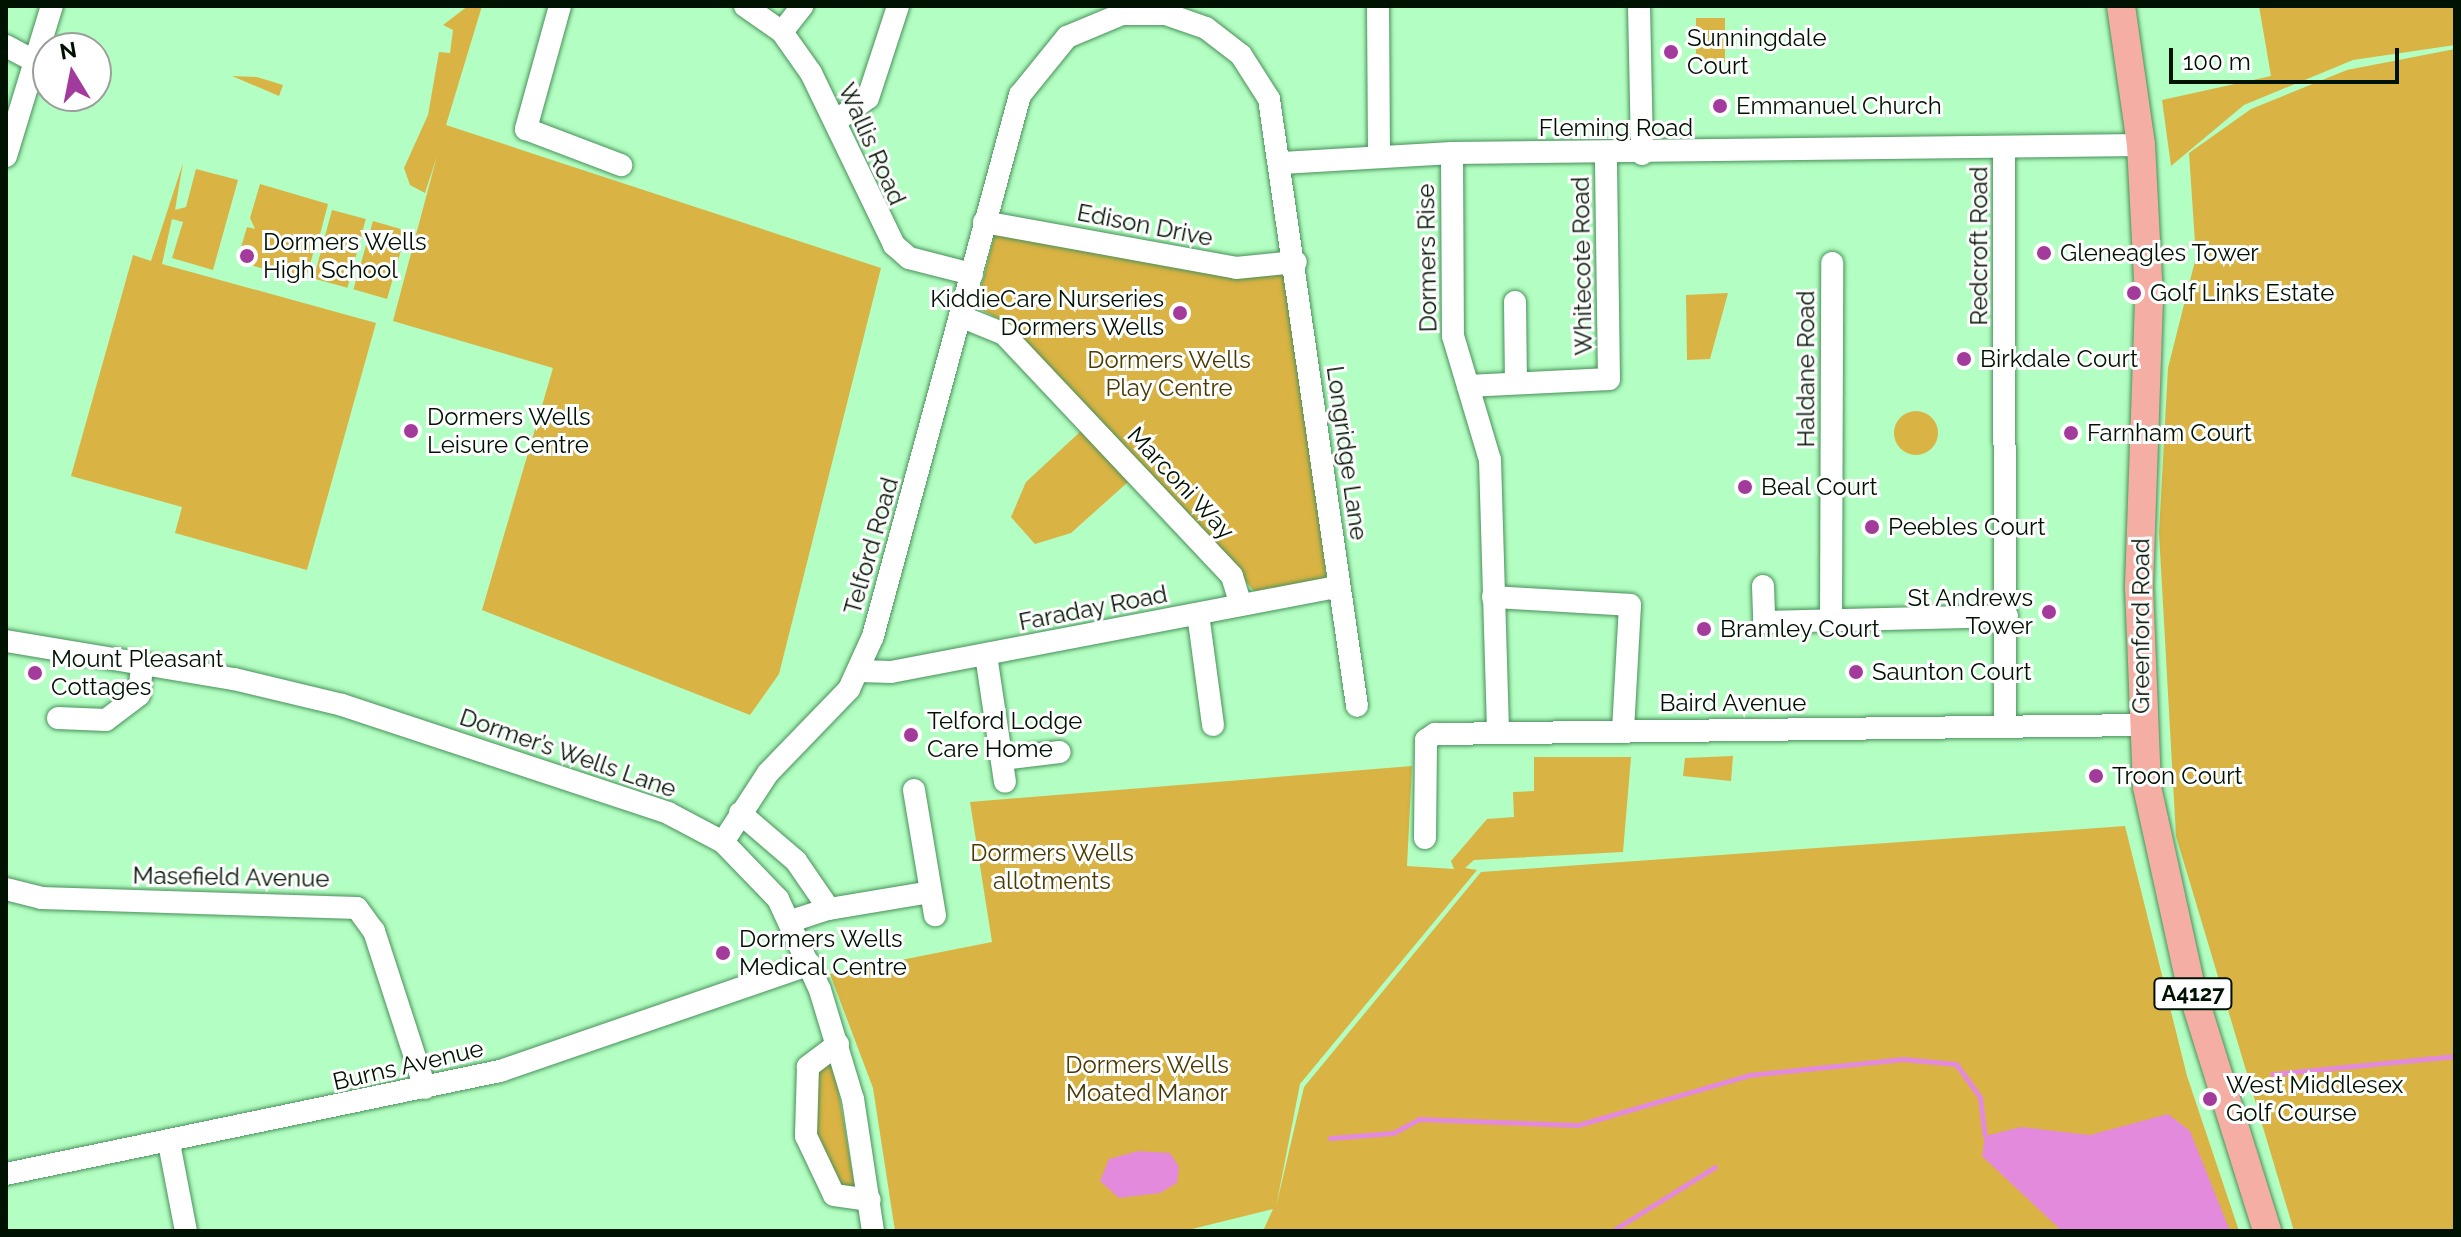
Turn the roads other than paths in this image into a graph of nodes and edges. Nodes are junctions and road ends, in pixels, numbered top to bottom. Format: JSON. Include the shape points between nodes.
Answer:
{"nodes":[{"id":1,"x":52,"y":6,"type":"edge"},
{"id":2,"x":560,"y":6,"type":"edge"},
{"id":3,"x":745,"y":6,"type":"edge"},
{"id":4,"x":802,"y":6,"type":"edge"},
{"id":5,"x":898,"y":6,"type":"edge"},
{"id":6,"x":1378,"y":6,"type":"edge"},
{"id":7,"x":1639,"y":6,"type":"edge"},
{"id":8,"x":2121,"y":6,"type":"edge"},
{"id":9,"x":46,"y":32,"type":"edge"},
{"id":10,"x":782,"y":32,"type":"junction"},
{"id":11,"x":6,"y":46,"type":"edge"},
{"id":12,"x":32,"y":60,"type":"edge"},
{"id":13,"x":32,"y":80,"type":"edge"},
{"id":14,"x":836,"y":121,"type":"junction"},
{"id":15,"x":2141,"y":145,"type":"junction"},
{"id":16,"x":2004,"y":150,"type":"junction"},
{"id":17,"x":1452,"y":153,"type":"junction"},
{"id":18,"x":1606,"y":154,"type":"junction"},
{"id":19,"x":1642,"y":154,"type":"junction"},
{"id":20,"x":6,"y":156,"type":"edge"},
{"id":21,"x":1379,"y":156,"type":"junction"},
{"id":22,"x":1282,"y":163,"type":"junction"},
{"id":23,"x":621,"y":165,"type":"dead end"},
{"id":24,"x":984,"y":222,"type":"junction"},
{"id":25,"x":1296,"y":262,"type":"junction"},
{"id":26,"x":1832,"y":263,"type":"dead end"},
{"id":27,"x":972,"y":274,"type":"junction"},
{"id":28,"x":1515,"y":302,"type":"dead end"},
{"id":29,"x":960,"y":316,"type":"junction"},
{"id":30,"x":1516,"y":379,"type":"junction"},
{"id":31,"x":1468,"y":386,"type":"junction"},
{"id":32,"x":1763,"y":586,"type":"dead end"},
{"id":33,"x":1335,"y":587,"type":"junction"},
{"id":34,"x":1493,"y":597,"type":"junction"},
{"id":35,"x":1241,"y":605,"type":"junction"},
{"id":36,"x":1198,"y":614,"type":"junction"},
{"id":37,"x":2007,"y":616,"type":"junction"},
{"id":38,"x":1831,"y":620,"type":"junction"},
{"id":39,"x":6,"y":641,"type":"edge"},
{"id":40,"x":986,"y":655,"type":"junction"},
{"id":41,"x":142,"y":664,"type":"junction"},
{"id":42,"x":859,"y":671,"type":"junction"},
{"id":43,"x":1357,"y":706,"type":"dead end"},
{"id":44,"x":58,"y":718,"type":"dead end"},
{"id":45,"x":1213,"y":725,"type":"dead end"},
{"id":46,"x":2141,"y":725,"type":"junction"},
{"id":47,"x":2005,"y":727,"type":"junction"},
{"id":48,"x":1623,"y":730,"type":"junction"},
{"id":49,"x":1498,"y":732,"type":"junction"},
{"id":50,"x":1060,"y":752,"type":"dead end"},
{"id":51,"x":1002,"y":759,"type":"junction"},
{"id":52,"x":1005,"y":782,"type":"dead end"},
{"id":53,"x":914,"y":790,"type":"dead end"},
{"id":54,"x":740,"y":813,"type":"junction"},
{"id":55,"x":1425,"y":838,"type":"dead end"},
{"id":56,"x":723,"y":842,"type":"junction"},
{"id":57,"x":6,"y":889,"type":"edge"},
{"id":58,"x":931,"y":892,"type":"junction"},
{"id":59,"x":829,"y":909,"type":"junction"},
{"id":60,"x":935,"y":915,"type":"dead end"},
{"id":61,"x":791,"y":921,"type":"junction"},
{"id":62,"x":810,"y":964,"type":"junction"},
{"id":63,"x":838,"y":1044,"type":"junction"},
{"id":64,"x":425,"y":1088,"type":"junction"},
{"id":65,"x":169,"y":1143,"type":"junction"},
{"id":66,"x":6,"y":1174,"type":"edge"},
{"id":67,"x":870,"y":1200,"type":"junction"},
{"id":68,"x":186,"y":1231,"type":"edge"},
{"id":69,"x":873,"y":1231,"type":"edge"},
{"id":70,"x":2267,"y":1231,"type":"edge"}],
"edges":[{"from":1,"to":9,"type":"street"},
{"from":2,"to":23,"type":"street","via":[[526,129]]},
{"from":3,"to":10,"type":"street","name":"Wallis Road"},
{"from":4,"to":10,"type":"street"},
{"from":5,"to":14,"type":"street","via":[[868,98]]},
{"from":6,"to":21,"type":"street"},
{"from":7,"to":19,"type":"street"},
{"from":8,"to":15,"type":"main road","name":"Greenford Road","number":"A4127"},
{"from":10,"to":14,"type":"street","name":"Wallis Road"},
{"from":11,"to":12,"type":"street"},
{"from":13,"to":20,"type":"street"},
{"from":14,"to":27,"type":"street","name":"Wallis Road","via":[[870,209],[894,245],[909,258]]},
{"from":15,"to":16,"type":"street","name":"Fleming Road"},
{"from":15,"to":46,"type":"main road","name":"Greenford Road","number":"A4127","via":[[2149,300]]},
{"from":16,"to":19,"type":"street","name":"Fleming Road"},
{"from":16,"to":37,"type":"street","name":"Redcroft Road"},
{"from":17,"to":18,"type":"street","name":"Fleming Road"},
{"from":17,"to":21,"type":"street","name":"Fleming Road"},
{"from":17,"to":31,"type":"street","name":"Dormers Rise","via":[[1453,336]]},
{"from":18,"to":19,"type":"street","name":"Fleming Road"},
{"from":18,"to":30,"type":"street","name":"Whitecote Road","via":[[1609,379]]},
{"from":21,"to":22,"type":"street","name":"Fleming Road"},
{"from":22,"to":24,"type":"street","name":"Telford Road","via":[[1269,99],[1241,55],[1180,17],[1122,14],[1081,29],[1036,67],[1013,113]]},
{"from":22,"to":25,"type":"street","name":"Longridge Lane"},
{"from":24,"to":25,"type":"street","name":"Edison Drive","via":[[1236,268]]},
{"from":24,"to":27,"type":"street","name":"Telford Road"},
{"from":25,"to":33,"type":"street","name":"Longridge Lane"},
{"from":26,"to":38,"type":"street","name":"Haldane Road"},
{"from":27,"to":29,"type":"street","name":"Telford Road"},
{"from":28,"to":30,"type":"street"},
{"from":29,"to":35,"type":"street","name":"Marconi Way","via":[[1004,334],[1232,576]]},
{"from":29,"to":42,"type":"street","name":"Telford Road"},
{"from":30,"to":31,"type":"street","name":"Whitecote Road"},
{"from":31,"to":34,"type":"street","name":"Dormers Rise","via":[[1490,460]]},
{"from":32,"to":38,"type":"street","via":[[1764,622]]},
{"from":33,"to":35,"type":"street","name":"Faraday Road"},
{"from":33,"to":43,"type":"street","name":"Longridge Lane"},
{"from":34,"to":48,"type":"street","via":[[1630,605]]},
{"from":34,"to":49,"type":"street","name":"Dormers Rise"},
{"from":35,"to":36,"type":"street","name":"Faraday Road"},
{"from":36,"to":40,"type":"street","name":"Faraday Road"},
{"from":36,"to":45,"type":"street"},
{"from":37,"to":38,"type":"street"},
{"from":37,"to":47,"type":"street","name":"Redcroft Road"},
{"from":39,"to":41,"type":"street","name":"Dormer’s Wells Lane"},
{"from":40,"to":42,"type":"street","name":"Faraday Road"},
{"from":40,"to":51,"type":"street"},
{"from":41,"to":44,"type":"street","via":[[139,695],[106,720]]},
{"from":41,"to":56,"type":"street","name":"Dormer’s Wells Lane","via":[[375,715],[668,813]]},
{"from":42,"to":54,"type":"street","name":"Telford Road"},
{"from":46,"to":47,"type":"street","name":"Baird Avenue"},
{"from":46,"to":70,"type":"main road","name":"Greenford Road","number":"A4127","via":[[2154,837],[2192,991]]},
{"from":47,"to":48,"type":"street","name":"Baird Avenue"},
{"from":48,"to":49,"type":"street","name":"Baird Avenue"},
{"from":49,"to":55,"type":"street","name":"Baird Avenue","via":[[1426,740]]},
{"from":50,"to":51,"type":"street"},
{"from":51,"to":52,"type":"street"},
{"from":53,"to":58,"type":"street"},
{"from":54,"to":56,"type":"street","name":"Telford Road"},
{"from":54,"to":59,"type":"street","via":[[796,861]]},
{"from":56,"to":61,"type":"street","name":"Dormer’s Wells Lane","via":[[763,878]]},
{"from":57,"to":64,"type":"street","name":"Masefield Avenue","via":[[41,898],[357,908],[374,931]]},
{"from":58,"to":59,"type":"street"},
{"from":58,"to":60,"type":"street"},
{"from":59,"to":61,"type":"street"},
{"from":61,"to":62,"type":"street","name":"Dormer’s Wells Lane"},
{"from":62,"to":63,"type":"street","name":"Dormer’s Wells Lane"},
{"from":62,"to":64,"type":"street","name":"Burns Avenue","via":[[570,1052]]},
{"from":63,"to":67,"type":"street","name":"Dormer’s Wells Lane"},
{"from":63,"to":67,"type":"street","via":[[808,1067],[806,1136],[829,1190],[843,1201]]},
{"from":64,"to":65,"type":"street","name":"Burns Avenue"},
{"from":65,"to":66,"type":"street","name":"Burns Avenue"},
{"from":65,"to":68,"type":"street"},
{"from":67,"to":69,"type":"street","name":"Dormer’s Wells Lane"}]}
